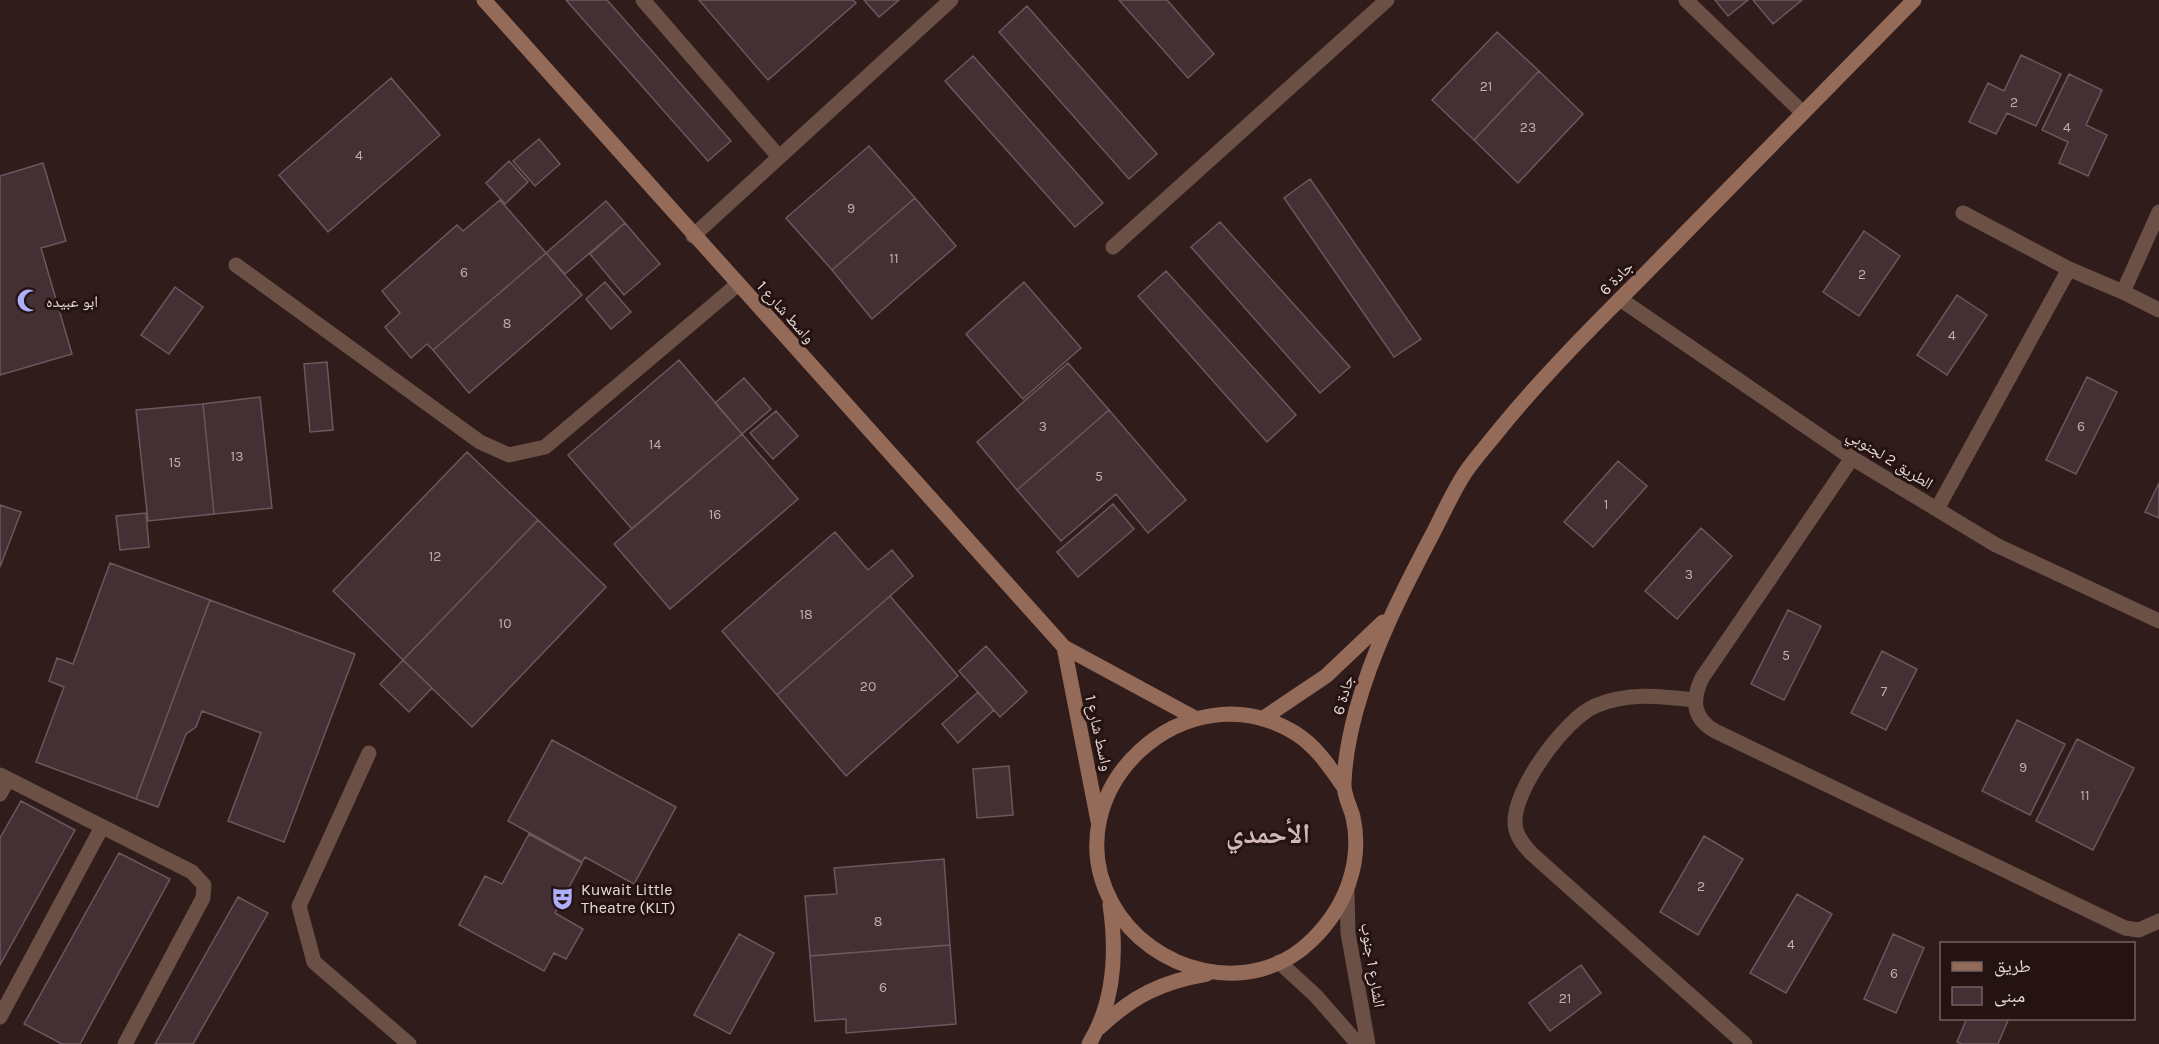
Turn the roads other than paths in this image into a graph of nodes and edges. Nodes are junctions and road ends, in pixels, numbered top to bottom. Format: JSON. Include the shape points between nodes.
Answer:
{"nodes":[{"id":1,"x":484,"y":0,"type":"edge"},
{"id":2,"x":643,"y":0,"type":"edge"},
{"id":3,"x":951,"y":0,"type":"edge"},
{"id":4,"x":1387,"y":0,"type":"edge"},
{"id":5,"x":1686,"y":0,"type":"edge"},
{"id":6,"x":1914,"y":0,"type":"edge"},
{"id":7,"x":1803,"y":113,"type":"junction"},
{"id":8,"x":779,"y":157,"type":"junction"},
{"id":9,"x":2159,"y":212,"type":"edge"},
{"id":10,"x":1963,"y":213,"type":"dead end"},
{"id":11,"x":693,"y":236,"type":"junction"},
{"id":12,"x":1113,"y":247,"type":"dead end"},
{"id":13,"x":236,"y":265,"type":"dead end"},
{"id":14,"x":2069,"y":269,"type":"junction"},
{"id":15,"x":737,"y":285,"type":"junction"},
{"id":16,"x":2123,"y":292,"type":"junction"},
{"id":17,"x":1620,"y":299,"type":"junction"},
{"id":18,"x":2159,"y":310,"type":"edge"},
{"id":19,"x":1852,"y":458,"type":"junction"},
{"id":20,"x":1937,"y":509,"type":"junction"},
{"id":21,"x":1389,"y":616,"type":"junction"},
{"id":22,"x":2159,"y":621,"type":"edge"},
{"id":23,"x":1064,"y":647,"type":"junction"},
{"id":24,"x":1694,"y":700,"type":"junction"},
{"id":25,"x":1195,"y":718,"type":"junction"},
{"id":26,"x":1262,"y":719,"type":"junction"},
{"id":27,"x":369,"y":753,"type":"dead end"},
{"id":28,"x":4,"y":777,"type":"edge"},
{"id":29,"x":1343,"y":786,"type":"junction"},
{"id":30,"x":0,"y":794,"type":"edge"},
{"id":31,"x":102,"y":827,"type":"junction"},
{"id":32,"x":1099,"y":827,"type":"junction"},
{"id":33,"x":1347,"y":891,"type":"junction"},
{"id":34,"x":1110,"y":899,"type":"junction"},
{"id":35,"x":2159,"y":921,"type":"edge"},
{"id":36,"x":1279,"y":962,"type":"junction"},
{"id":37,"x":1212,"y":973,"type":"junction"},
{"id":38,"x":0,"y":1017,"type":"edge"},
{"id":39,"x":1097,"y":1030,"type":"junction"},
{"id":40,"x":125,"y":1044,"type":"edge"},
{"id":41,"x":409,"y":1044,"type":"edge"},
{"id":42,"x":1089,"y":1044,"type":"edge"},
{"id":43,"x":1358,"y":1044,"type":"edge"},
{"id":44,"x":1368,"y":1044,"type":"edge"},
{"id":45,"x":1745,"y":1044,"type":"edge"}],
"edges":[{"from":1,"to":11,"type":"main road","name":"واسط شارع 1"},
{"from":2,"to":8,"type":"street"},
{"from":3,"to":8,"type":"street"},
{"from":4,"to":12,"type":"street"},
{"from":5,"to":7,"type":"street"},
{"from":6,"to":7,"type":"main road","name":"جادة 6"},
{"from":7,"to":17,"type":"main road","name":"جادة 6"},
{"from":8,"to":11,"type":"street"},
{"from":9,"to":16,"type":"street"},
{"from":10,"to":14,"type":"street"},
{"from":11,"to":15,"type":"main road","name":"واسط شارع 1"},
{"from":13,"to":15,"type":"street","via":[[480,442],[510,455],[545,447]]},
{"from":14,"to":16,"type":"street"},
{"from":14,"to":20,"type":"street"},
{"from":15,"to":23,"type":"main road","name":"واسط شارع 1"},
{"from":16,"to":18,"type":"street"},
{"from":17,"to":19,"type":"street","name":"الطريق 2 لجنوبي"},
{"from":17,"to":21,"type":"main road","name":"جادة 6","via":[[1541,380],[1466,472]]},
{"from":19,"to":20,"type":"street","name":"الطريق 2 لجنوبي"},
{"from":19,"to":24,"type":"street","via":[[1702,678]]},
{"from":20,"to":22,"type":"street","name":"الطريق 2 لجنوبي","via":[[1996,545]]},
{"from":21,"to":26,"type":"main road","name":"جادة 6","via":[[1326,676]]},
{"from":21,"to":29,"type":"main road","name":"جادة 6","via":[[1355,714]]},
{"from":23,"to":25,"type":"main road","name":"واسط شارع 1"},
{"from":23,"to":32,"type":"main road","name":"واسط شارع 1"},
{"from":24,"to":35,"type":"street","via":[[1700,719],[1715,731],[2125,928],[2139,930]]},
{"from":24,"to":45,"type":"street","via":[[1634,695],[1594,706],[1574,719],[1557,736],[1520,796],[1515,824],[1532,854]]},
{"from":25,"to":26,"type":"main road","via":[[1228,714]]},
{"from":25,"to":32,"type":"main road","via":[[1160,734],[1130,758],[1110,790]]},
{"from":26,"to":29,"type":"main road","via":[[1294,733],[1309,745],[1323,757]]},
{"from":27,"to":41,"type":"street","via":[[298,906],[314,962]]},
{"from":28,"to":30,"type":"street"},
{"from":28,"to":31,"type":"street"},
{"from":29,"to":33,"type":"main road","via":[[1354,820],[1356,856]]},
{"from":31,"to":38,"type":"street"},
{"from":31,"to":40,"type":"street","via":[[192,872],[204,885],[203,897]]},
{"from":32,"to":34,"type":"main road","via":[[1099,864]]},
{"from":33,"to":36,"type":"main road","via":[[1331,920],[1308,945]]},
{"from":33,"to":44,"type":"street","name":"الشارع 1 جنوب","via":[[1348,933]]},
{"from":34,"to":37,"type":"main road","via":[[1127,927],[1151,950],[1181,965]]},
{"from":34,"to":39,"type":"main road","via":[[1115,942],[1108,994]]},
{"from":36,"to":37,"type":"main road","via":[[1246,972]]},
{"from":36,"to":43,"type":"street","via":[[1316,996]]},
{"from":37,"to":39,"type":"main road","via":[[1169,982],[1144,993]]},
{"from":39,"to":42,"type":"main road"}]}
